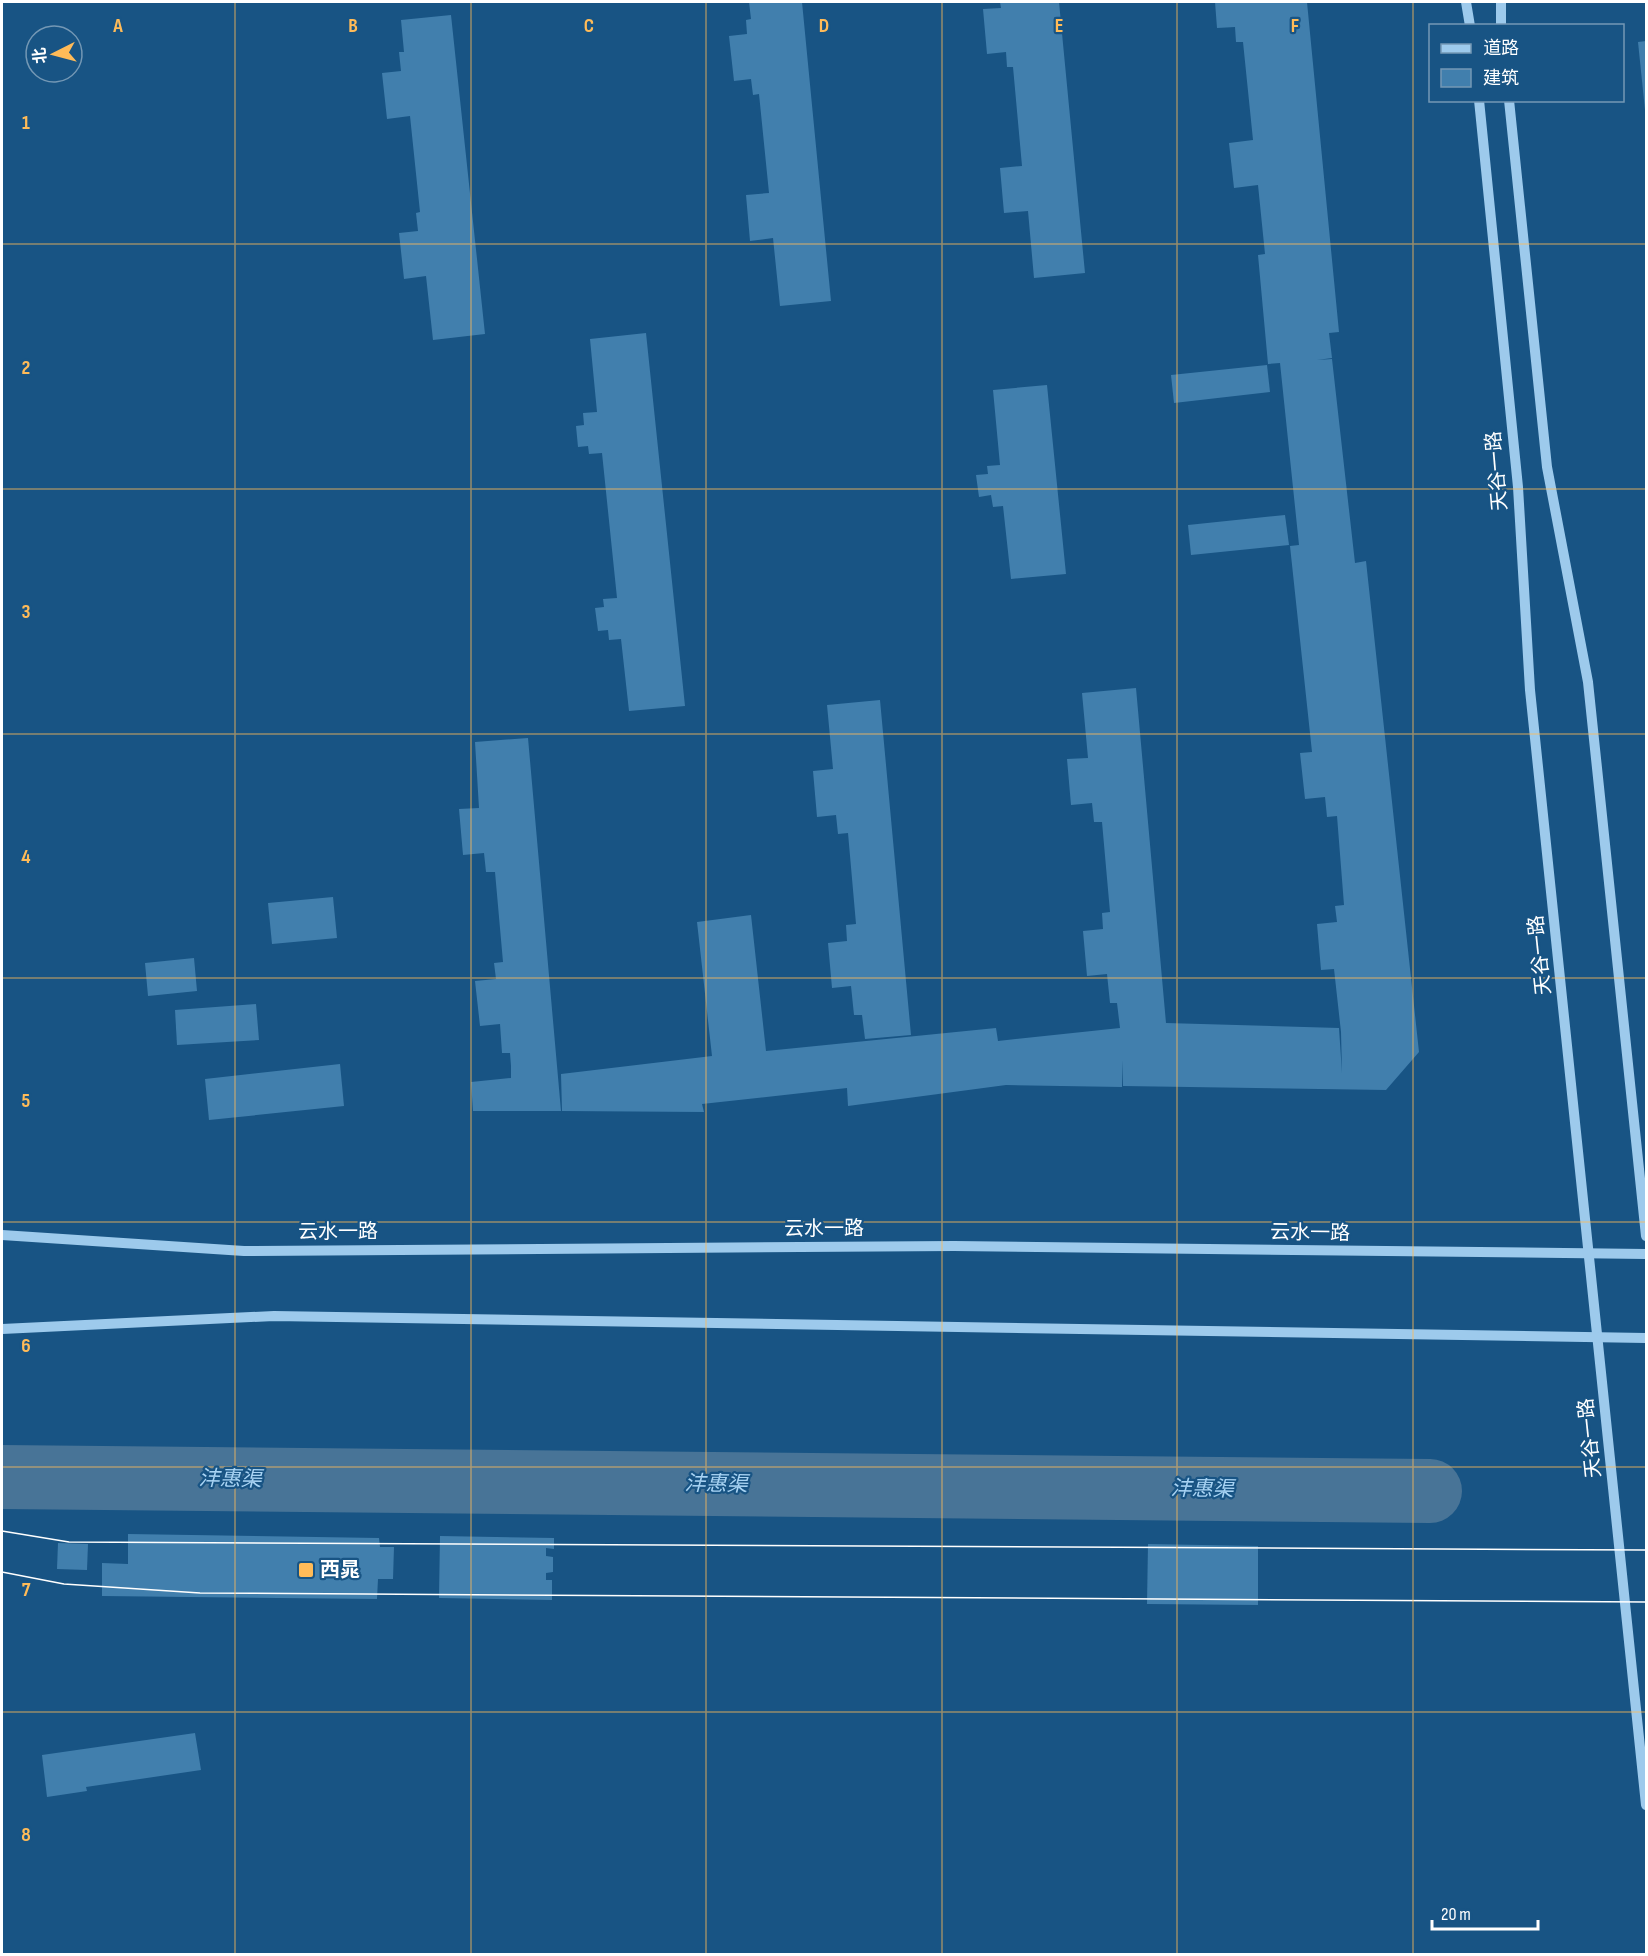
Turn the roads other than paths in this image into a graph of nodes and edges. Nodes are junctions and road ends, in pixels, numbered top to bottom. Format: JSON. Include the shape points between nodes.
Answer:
{"nodes":[{"id":1,"x":1466,"y":2,"type":"edge"},
{"id":2,"x":1501,"y":2,"type":"edge"},
{"id":3,"x":1470,"y":24,"type":"edge"},
{"id":4,"x":1501,"y":24,"type":"edge"},
{"id":5,"x":1479,"y":102,"type":"edge"},
{"id":6,"x":1509,"y":102,"type":"edge"},
{"id":7,"x":2,"y":1235,"type":"edge"},
{"id":8,"x":1647,"y":1236,"type":"edge"},
{"id":9,"x":1589,"y":1254,"type":"junction"},
{"id":10,"x":1647,"y":1254,"type":"edge"},
{"id":11,"x":2,"y":1329,"type":"edge"},
{"id":12,"x":1647,"y":1338,"type":"edge"},
{"id":13,"x":1598,"y":1339,"type":"junction"},
{"id":14,"x":1647,"y":1805,"type":"edge"}],
"edges":[{"from":1,"to":3,"type":"street"},
{"from":2,"to":4,"type":"street"},
{"from":5,"to":9,"type":"street","name":"天谷一路","via":[[1518,487],[1530,690]]},
{"from":6,"to":8,"type":"street","via":[[1547,467],[1588,682]]},
{"from":7,"to":9,"type":"street","name":"云水一路","via":[[244,1251],[954,1246]]},
{"from":9,"to":10,"type":"street","name":"云水一路"},
{"from":9,"to":13,"type":"street","name":"天谷一路"},
{"from":11,"to":13,"type":"street","via":[[274,1316]]},
{"from":12,"to":13,"type":"street"},
{"from":13,"to":14,"type":"street","name":"天谷一路"}]}
